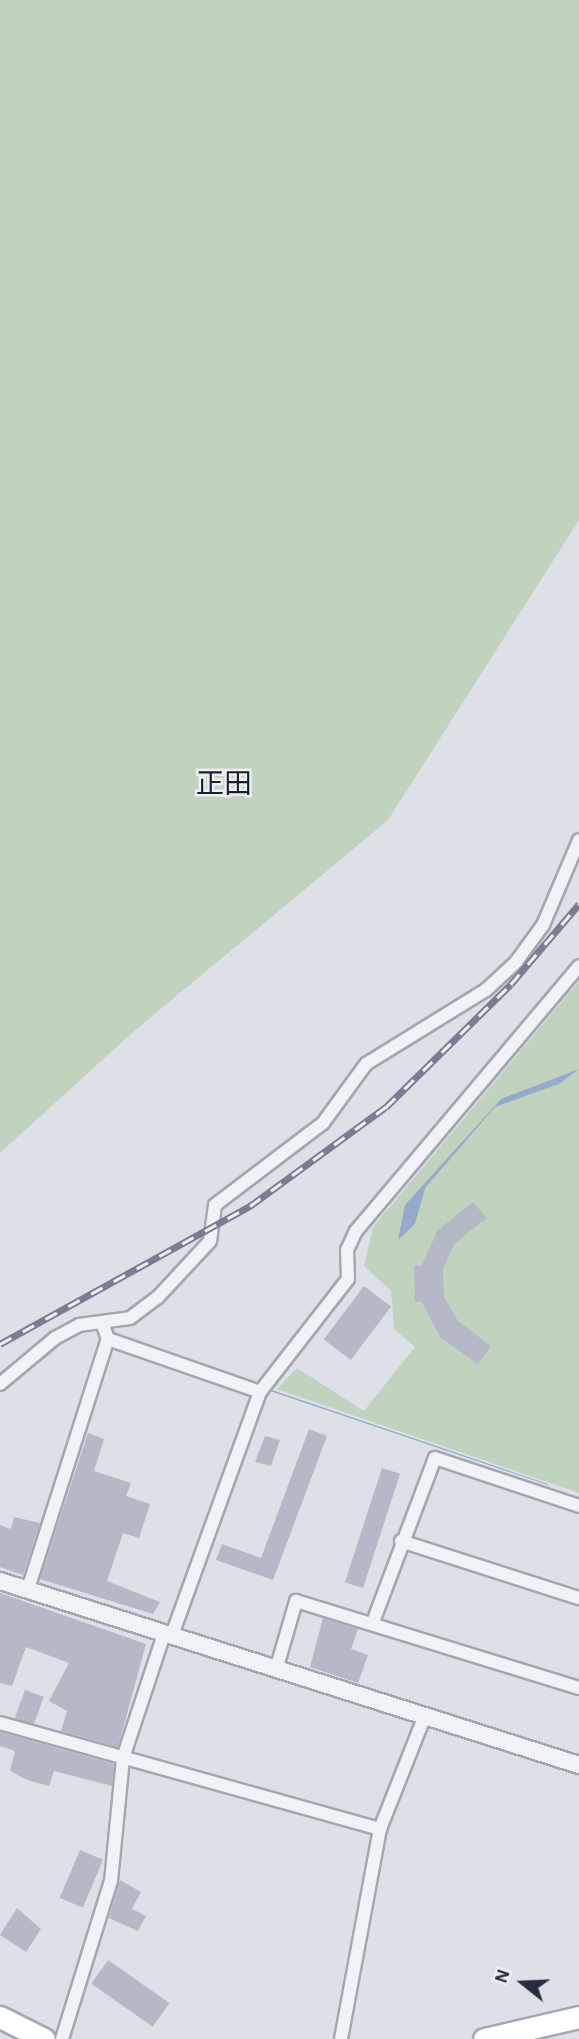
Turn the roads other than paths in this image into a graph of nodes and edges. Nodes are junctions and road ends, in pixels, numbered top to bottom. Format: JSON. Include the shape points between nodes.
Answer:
{"nodes":[{"id":1,"x":579,"y":840,"type":"edge"},
{"id":2,"x":579,"y":966,"type":"edge"},
{"id":3,"x":103,"y":1325,"type":"junction"},
{"id":4,"x":108,"y":1339,"type":"junction"},
{"id":5,"x":0,"y":1384,"type":"edge"},
{"id":6,"x":260,"y":1392,"type":"junction"},
{"id":7,"x":579,"y":1506,"type":"edge"},
{"id":8,"x":401,"y":1541,"type":"junction"},
{"id":9,"x":0,"y":1581,"type":"edge"},
{"id":10,"x":28,"y":1590,"type":"junction"},
{"id":11,"x":579,"y":1598,"type":"edge"},
{"id":12,"x":373,"y":1622,"type":"junction"},
{"id":13,"x":168,"y":1634,"type":"junction"},
{"id":14,"x":276,"y":1670,"type":"junction"},
{"id":15,"x":579,"y":1688,"type":"edge"},
{"id":16,"x":424,"y":1718,"type":"junction"},
{"id":17,"x":0,"y":1723,"type":"edge"},
{"id":18,"x":123,"y":1758,"type":"junction"},
{"id":19,"x":579,"y":1765,"type":"edge"},
{"id":20,"x":380,"y":1829,"type":"junction"},
{"id":21,"x":0,"y":2017,"type":"edge"},
{"id":22,"x":579,"y":2017,"type":"edge"},
{"id":23,"x":44,"y":2039,"type":"edge"},
{"id":24,"x":62,"y":2039,"type":"edge"},
{"id":25,"x":341,"y":2039,"type":"edge"},
{"id":26,"x":484,"y":2039,"type":"edge"}],
"edges":[{"from":1,"to":3,"type":"street","via":[[543,925],[516,962],[486,990],[366,1064],[323,1123],[215,1205],[210,1241],[158,1297],[130,1318]]},
{"from":2,"to":6,"type":"street","via":[[356,1231],[347,1250],[348,1279]]},
{"from":3,"to":4,"type":"street"},
{"from":3,"to":5,"type":"street","via":[[79,1325],[55,1338]]},
{"from":4,"to":6,"type":"street"},
{"from":4,"to":10,"type":"street"},
{"from":6,"to":13,"type":"street"},
{"from":7,"to":8,"type":"street","via":[[435,1458]]},
{"from":8,"to":11,"type":"street"},
{"from":8,"to":12,"type":"street"},
{"from":9,"to":10,"type":"street"},
{"from":10,"to":13,"type":"street"},
{"from":12,"to":14,"type":"street","via":[[296,1601]]},
{"from":12,"to":15,"type":"street"},
{"from":13,"to":14,"type":"street"},
{"from":13,"to":18,"type":"street"},
{"from":14,"to":16,"type":"street"},
{"from":16,"to":19,"type":"street"},
{"from":16,"to":20,"type":"street"},
{"from":17,"to":18,"type":"street"},
{"from":18,"to":20,"type":"street"},
{"from":18,"to":24,"type":"street","via":[[111,1881]]},
{"from":20,"to":25,"type":"street"},
{"from":21,"to":23,"type":"highway"},
{"from":22,"to":26,"type":"highway"}]}
